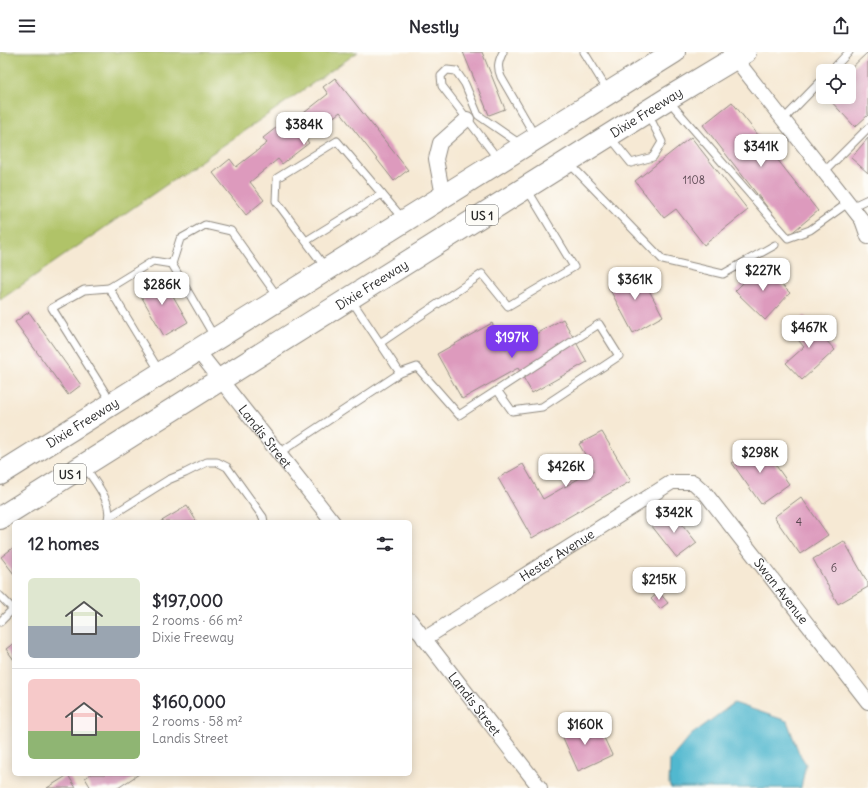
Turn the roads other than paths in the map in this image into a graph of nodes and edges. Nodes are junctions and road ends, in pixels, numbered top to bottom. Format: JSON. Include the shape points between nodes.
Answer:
{"nodes":[{"id":1,"x":503,"y":52,"type":"edge"},
{"id":2,"x":584,"y":52,"type":"edge"},
{"id":3,"x":674,"y":52,"type":"edge"},
{"id":4,"x":849,"y":52,"type":"edge"},
{"id":5,"x":736,"y":54,"type":"edge"},
{"id":6,"x":838,"y":64,"type":"edge"},
{"id":7,"x":816,"y":86,"type":"edge"},
{"id":8,"x":609,"y":92,"type":"junction"},
{"id":9,"x":667,"y":99,"type":"junction"},
{"id":10,"x":646,"y":112,"type":"junction"},
{"id":11,"x":466,"y":119,"type":"junction"},
{"id":12,"x":783,"y":120,"type":"junction"},
{"id":13,"x":868,"y":128,"type":"edge"},
{"id":14,"x":608,"y":136,"type":"junction"},
{"id":15,"x":530,"y":142,"type":"junction"},
{"id":16,"x":499,"y":161,"type":"junction"},
{"id":17,"x":567,"y":161,"type":"junction"},
{"id":18,"x":824,"y":172,"type":"junction"},
{"id":19,"x":526,"y":187,"type":"junction"},
{"id":20,"x":382,"y":194,"type":"junction"},
{"id":21,"x":443,"y":196,"type":"junction"},
{"id":22,"x":868,"y":199,"type":"edge"},
{"id":23,"x":849,"y":205,"type":"junction"},
{"id":24,"x":404,"y":220,"type":"junction"},
{"id":25,"x":868,"y":237,"type":"edge"},
{"id":26,"x":306,"y":241,"type":"junction"},
{"id":27,"x":775,"y":245,"type":"dead end"},
{"id":28,"x":172,"y":264,"type":"junction"},
{"id":29,"x":326,"y":269,"type":"junction"},
{"id":30,"x":109,"y":288,"type":"junction"},
{"id":31,"x":350,"y":298,"type":"junction"},
{"id":32,"x":279,"y":299,"type":"junction"},
{"id":33,"x":216,"y":338,"type":"junction"},
{"id":34,"x":380,"y":343,"type":"junction"},
{"id":35,"x":197,"y":350,"type":"junction"},
{"id":36,"x":161,"y":373,"type":"junction"},
{"id":37,"x":400,"y":373,"type":"junction"},
{"id":38,"x":220,"y":379,"type":"junction"},
{"id":39,"x":497,"y":390,"type":"junction"},
{"id":40,"x":112,"y":404,"type":"junction"},
{"id":41,"x":279,"y":454,"type":"junction"},
{"id":42,"x":84,"y":465,"type":"junction"},
{"id":43,"x":0,"y":474,"type":"edge"},
{"id":44,"x":693,"y":482,"type":"joint"},
{"id":45,"x":0,"y":518,"type":"edge"},
{"id":46,"x":108,"y":520,"type":"edge"},
{"id":47,"x":264,"y":520,"type":"edge"},
{"id":48,"x":331,"y":520,"type":"edge"},
{"id":49,"x":0,"y":596,"type":"edge"},
{"id":50,"x":12,"y":608,"type":"edge"},
{"id":51,"x":12,"y":610,"type":"edge"},
{"id":52,"x":0,"y":622,"type":"edge"},
{"id":53,"x":412,"y":623,"type":"edge"},
{"id":54,"x":424,"y":639,"type":"junction"},
{"id":55,"x":868,"y":702,"type":"edge"},
{"id":56,"x":540,"y":788,"type":"edge"}],
"edges":[{"from":1,"to":15,"type":"lane","via":[[498,62],[500,73]]},
{"from":2,"to":8,"type":"lane"},
{"from":3,"to":8,"type":"main road","name":"Dixie Freeway"},
{"from":4,"to":6,"type":"lane"},
{"from":5,"to":9,"type":"main road","name":"Dixie Freeway","number":"US 1"},
{"from":5,"to":12,"type":"street"},
{"from":7,"to":12,"type":"lane"},
{"from":8,"to":15,"type":"main road","name":"Dixie Freeway"},
{"from":9,"to":10,"type":"main road","name":"Dixie Freeway","number":"US 1"},
{"from":9,"to":23,"type":"lane","via":[[788,238],[810,230]]},
{"from":10,"to":14,"type":"main road","name":"Dixie Freeway","number":"US 1"},
{"from":10,"to":14,"type":"lane","via":[[662,142],[653,157],[631,163]]},
{"from":11,"to":15,"type":"lane","via":[[442,86],[441,76],[447,70],[456,71],[478,115]]},
{"from":11,"to":16,"type":"lane"},
{"from":11,"to":21,"type":"street","via":[[440,143],[436,159]]},
{"from":12,"to":18,"type":"street"},
{"from":13,"to":18,"type":"lane"},
{"from":14,"to":17,"type":"main road","name":"Dixie Freeway","number":"US 1"},
{"from":15,"to":16,"type":"main road","name":"Dixie Freeway"},
{"from":16,"to":21,"type":"main road","name":"Dixie Freeway"},
{"from":17,"to":19,"type":"main road","name":"Dixie Freeway","number":"US 1"},
{"from":17,"to":27,"type":"lane","via":[[663,260],[723,274]]},
{"from":18,"to":23,"type":"street"},
{"from":19,"to":31,"type":"main road","name":"Dixie Freeway","number":"US 1"},
{"from":19,"to":34,"type":"lane","via":[[574,267],[508,306],[482,274]]},
{"from":20,"to":24,"type":"lane"},
{"from":20,"to":26,"type":"lane"},
{"from":20,"to":26,"type":"lane","via":[[337,141],[277,178],[276,201]]},
{"from":21,"to":24,"type":"main road","name":"Dixie Freeway"},
{"from":22,"to":23,"type":"lane"},
{"from":23,"to":25,"type":"street","via":[[862,220]]},
{"from":24,"to":29,"type":"main road","name":"Dixie Freeway"},
{"from":26,"to":29,"type":"lane"},
{"from":28,"to":30,"type":"lane","via":[[153,261]]},
{"from":28,"to":32,"type":"lane","via":[[180,239],[205,224],[231,232]]},
{"from":28,"to":33,"type":"lane"},
{"from":29,"to":32,"type":"main road","name":"Dixie Freeway"},
{"from":30,"to":36,"type":"lane"},
{"from":30,"to":40,"type":"lane","via":[[84,290],[52,308]]},
{"from":31,"to":34,"type":"lane"},
{"from":31,"to":38,"type":"main road","name":"Dixie Freeway","number":"US 1"},
{"from":32,"to":33,"type":"main road","name":"Dixie Freeway"},
{"from":33,"to":35,"type":"main road","name":"Dixie Freeway"},
{"from":34,"to":37,"type":"lane"},
{"from":35,"to":36,"type":"main road","name":"Dixie Freeway"},
{"from":35,"to":38,"type":"street","name":"Landis Street"},
{"from":36,"to":40,"type":"main road","name":"Dixie Freeway"},
{"from":37,"to":39,"type":"lane","via":[[417,367],[459,415]]},
{"from":37,"to":41,"type":"lane"},
{"from":38,"to":41,"type":"street","name":"Landis Street"},
{"from":38,"to":42,"type":"main road","name":"Dixie Freeway","number":"US 1"},
{"from":39,"to":39,"type":"lane","via":[[599,324],[619,356],[542,407],[512,411]]},
{"from":40,"to":43,"type":"main road","name":"Dixie Freeway"},
{"from":41,"to":48,"type":"street","name":"Landis Street"},
{"from":42,"to":45,"type":"main road","name":"Dixie Freeway","number":"US 1"},
{"from":42,"to":46,"type":"lane","via":[[105,499],[109,509]]},
{"from":44,"to":54,"type":"street","name":"Hester Avenue","via":[[672,482]]},
{"from":44,"to":55,"type":"street","name":"Swan Avenue","via":[[706,494]]},
{"from":46,"to":47,"type":"lane","via":[[168,480],[207,462],[217,462],[227,468]]},
{"from":49,"to":50,"type":"lane"},
{"from":51,"to":52,"type":"lane"},
{"from":53,"to":54,"type":"street","name":"Landis Street"},
{"from":54,"to":56,"type":"street","name":"Landis Street"}]}
